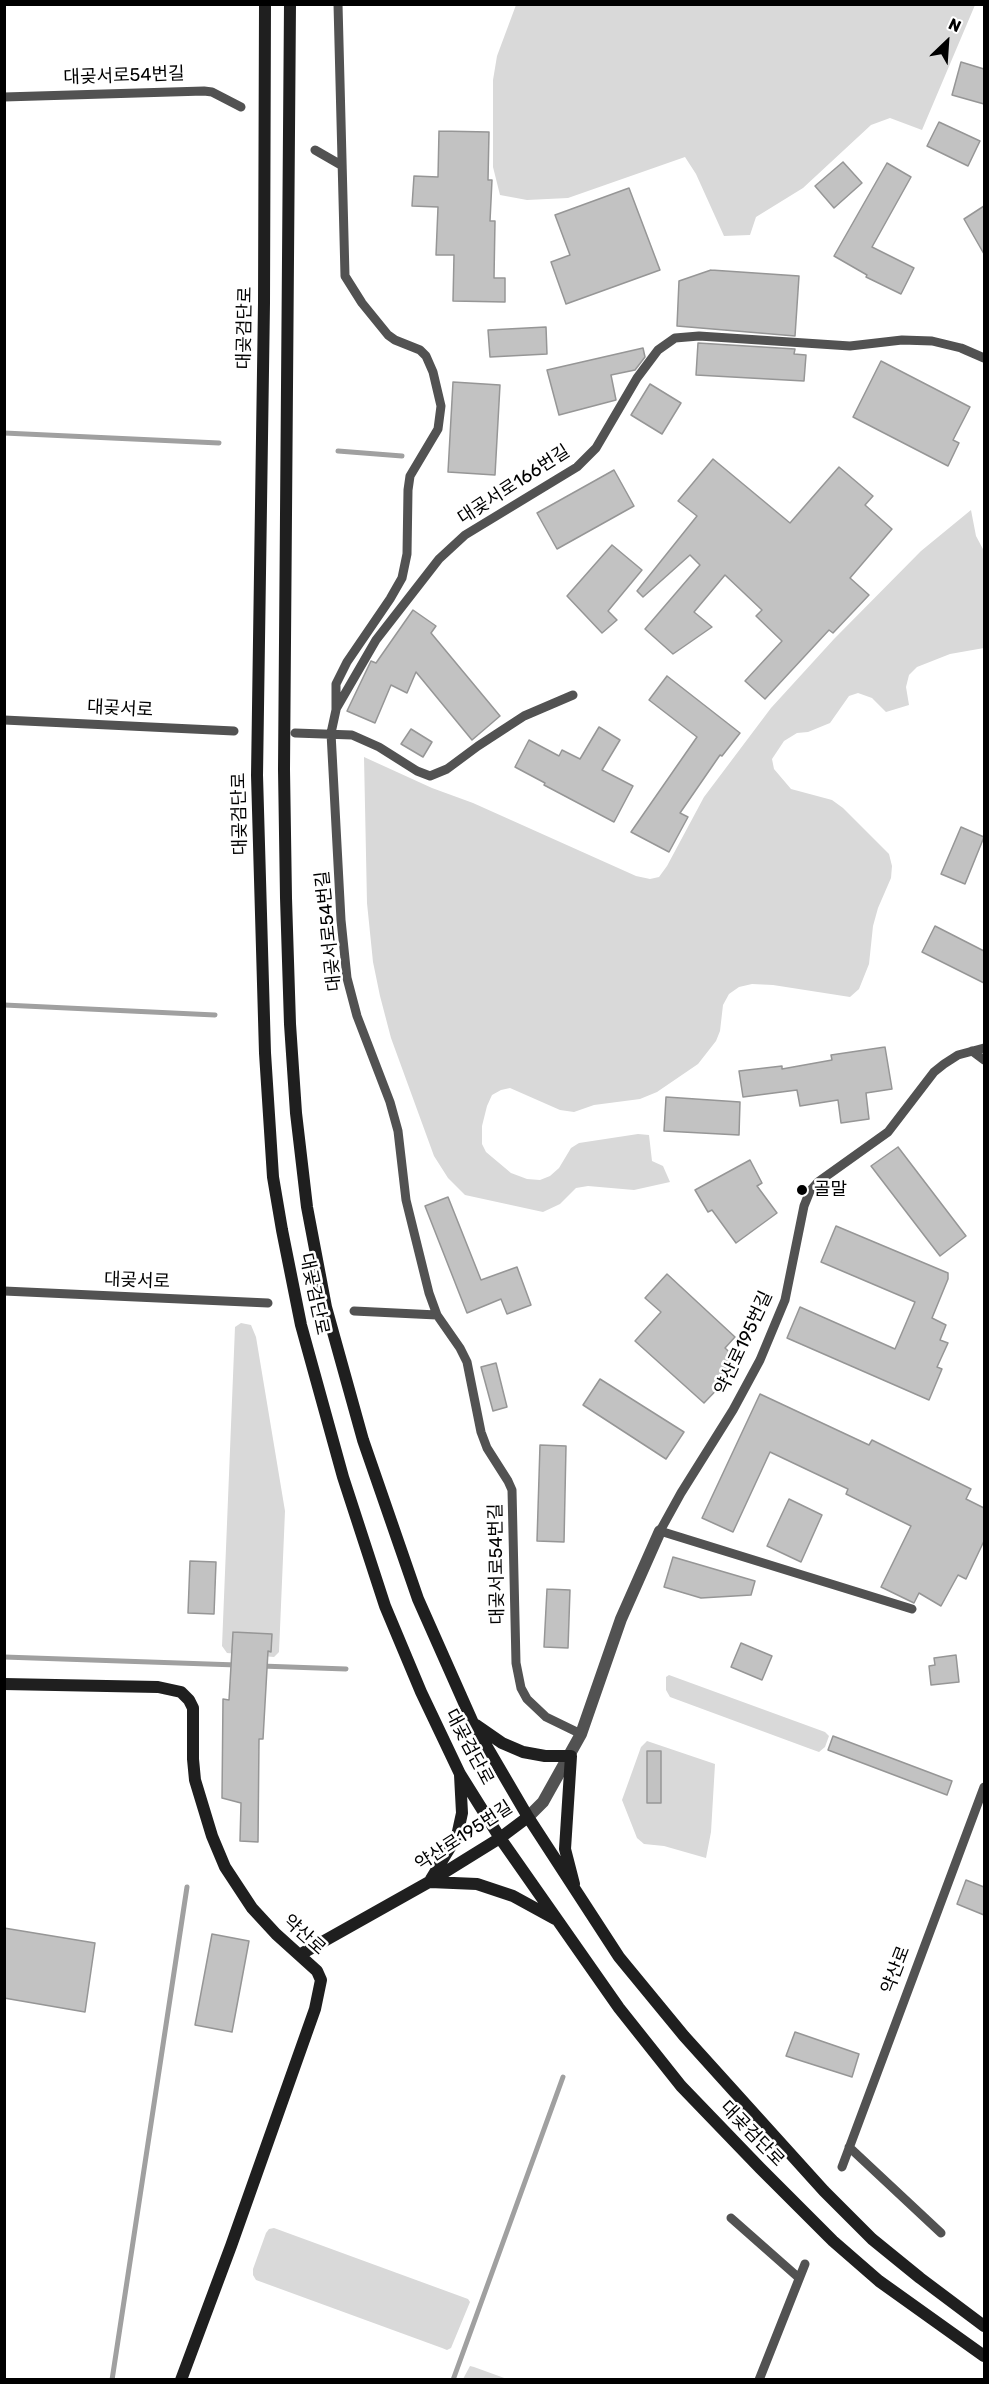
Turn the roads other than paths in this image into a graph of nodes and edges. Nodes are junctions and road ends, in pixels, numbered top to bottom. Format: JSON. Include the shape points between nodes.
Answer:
{"nodes":[{"id":1,"x":265,"y":4,"type":"edge"},
{"id":2,"x":290,"y":4,"type":"edge"},
{"id":3,"x":338,"y":4,"type":"edge"},
{"id":4,"x":4,"y":97,"type":"edge"},
{"id":5,"x":241,"y":107,"type":"dead end"},
{"id":6,"x":315,"y":150,"type":"dead end"},
{"id":7,"x":341,"y":165,"type":"junction"},
{"id":8,"x":984,"y":358,"type":"edge"},
{"id":9,"x":573,"y":695,"type":"dead end"},
{"id":10,"x":336,"y":710,"type":"junction"},
{"id":11,"x":4,"y":720,"type":"edge"},
{"id":12,"x":234,"y":731,"type":"dead end"},
{"id":13,"x":331,"y":733,"type":"junction"},
{"id":14,"x":296,"y":734,"type":"dead end"},
{"id":15,"x":984,"y":1048,"type":"edge"},
{"id":16,"x":972,"y":1051,"type":"junction"},
{"id":17,"x":984,"y":1060,"type":"edge"},
{"id":18,"x":4,"y":1292,"type":"edge"},
{"id":19,"x":268,"y":1303,"type":"dead end"},
{"id":20,"x":354,"y":1311,"type":"dead end"},
{"id":21,"x":437,"y":1315,"type":"junction"},
{"id":22,"x":660,"y":1531,"type":"junction"},
{"id":23,"x":912,"y":1609,"type":"dead end"},
{"id":24,"x":4,"y":1684,"type":"edge"},
{"id":25,"x":473,"y":1723,"type":"junction"},
{"id":26,"x":581,"y":1734,"type":"junction"},
{"id":27,"x":571,"y":1756,"type":"junction"},
{"id":28,"x":460,"y":1774,"type":"junction"},
{"id":29,"x":984,"y":1787,"type":"edge"},
{"id":30,"x":528,"y":1817,"type":"junction"},
{"id":31,"x":500,"y":1838,"type":"junction"},
{"id":32,"x":429,"y":1882,"type":"junction"},
{"id":33,"x":577,"y":1894,"type":"junction"},
{"id":34,"x":557,"y":1920,"type":"junction"},
{"id":35,"x":301,"y":1954,"type":"junction"},
{"id":36,"x":849,"y":2147,"type":"junction"},
{"id":37,"x":842,"y":2167,"type":"dead end"},
{"id":38,"x":731,"y":2218,"type":"dead end"},
{"id":39,"x":940,"y":2233,"type":"dead end"},
{"id":40,"x":805,"y":2264,"type":"dead end"},
{"id":41,"x":799,"y":2278,"type":"junction"},
{"id":42,"x":984,"y":2326,"type":"edge"},
{"id":43,"x":984,"y":2356,"type":"edge"},
{"id":44,"x":181,"y":2379,"type":"edge"},
{"id":45,"x":759,"y":2379,"type":"edge"}],
"edges":[{"from":1,"to":28,"type":"main road","name":"대곶검단로","via":[[257,775],[261,969],[273,1177],[301,1325],[343,1477],[385,1606]]},
{"from":2,"to":25,"type":"main road","name":"대곶검단로","via":[[284,769],[296,1113],[307,1207],[326,1307],[363,1440],[418,1599]]},
{"from":3,"to":7,"type":"lane","name":"대곶서로54번길"},
{"from":4,"to":5,"type":"lane","name":"대곶서로54번길","via":[[198,91],[212,92]]},
{"from":6,"to":7,"type":"lane"},
{"from":7,"to":10,"type":"lane","name":"대곶서로54번길","via":[[345,276],[388,335],[426,356],[441,406],[438,429],[410,476],[407,554],[402,578],[339,675]]},
{"from":8,"to":10,"type":"lane","name":"대곶서로166번길","via":[[932,341],[850,346],[699,336],[675,338],[658,350],[596,448],[577,467],[465,535],[439,559],[376,640]]},
{"from":9,"to":13,"type":"lane","via":[[524,716],[447,769],[430,776],[352,735]]},
{"from":10,"to":13,"type":"lane","name":"대곶서로54번길"},
{"from":11,"to":12,"type":"lane","name":"대곶서로"},
{"from":13,"to":14,"type":"lane"},
{"from":13,"to":21,"type":"lane","name":"대곶서로54번길","via":[[347,978],[398,1131],[406,1200]]},
{"from":15,"to":16,"type":"lane","name":"약산로195번길"},
{"from":16,"to":17,"type":"lane"},
{"from":16,"to":22,"type":"lane","name":"약산로195번길","via":[[958,1055],[934,1072],[888,1132],[810,1191],[785,1300],[760,1360]]},
{"from":18,"to":19,"type":"lane","name":"대곶서로"},
{"from":20,"to":21,"type":"lane"},
{"from":21,"to":26,"type":"lane","name":"대곶서로54번길","via":[[467,1362],[481,1432],[512,1490],[516,1663],[521,1688],[546,1717]]},
{"from":22,"to":23,"type":"lane"},
{"from":22,"to":26,"type":"street","name":"약산로195번길","via":[[621,1619]]},
{"from":24,"to":35,"type":"main road","name":"약산로","via":[[158,1687],[180,1692],[189,1700],[193,1708],[195,1780],[225,1867],[264,1923]]},
{"from":25,"to":27,"type":"main road","via":[[523,1752]]},
{"from":25,"to":30,"type":"main road","name":"대곶검단로"},
{"from":26,"to":27,"type":"street","name":"약산로195번길"},
{"from":27,"to":30,"type":"street","name":"약산로195번길","via":[[543,1802]]},
{"from":27,"to":33,"type":"main road","via":[[565,1849]]},
{"from":28,"to":31,"type":"main road","name":"대곶검단로"},
{"from":28,"to":32,"type":"main road","via":[[462,1813],[457,1836]]},
{"from":29,"to":36,"type":"lane","name":"약산로"},
{"from":30,"to":31,"type":"main road","name":"약산로195번길"},
{"from":30,"to":33,"type":"main road","name":"대곶검단로"},
{"from":31,"to":32,"type":"main road","name":"약산로195번길"},
{"from":31,"to":34,"type":"main road","name":"대곶검단로"},
{"from":32,"to":34,"type":"main road","via":[[477,1884],[513,1896]]},
{"from":32,"to":35,"type":"main road","name":"약산로195번길"},
{"from":33,"to":42,"type":"main road","name":"대곶검단로","via":[[633,1975],[824,2191],[872,2239]]},
{"from":34,"to":43,"type":"main road","name":"대곶검단로","via":[[681,2086],[759,2168],[879,2281]]},
{"from":35,"to":44,"type":"main road","name":"약산로","via":[[318,1971],[321,1980],[315,2008]]},
{"from":36,"to":37,"type":"lane","name":"약산로"},
{"from":36,"to":39,"type":"lane"},
{"from":38,"to":41,"type":"lane"},
{"from":40,"to":41,"type":"lane"},
{"from":41,"to":45,"type":"lane"}]}
